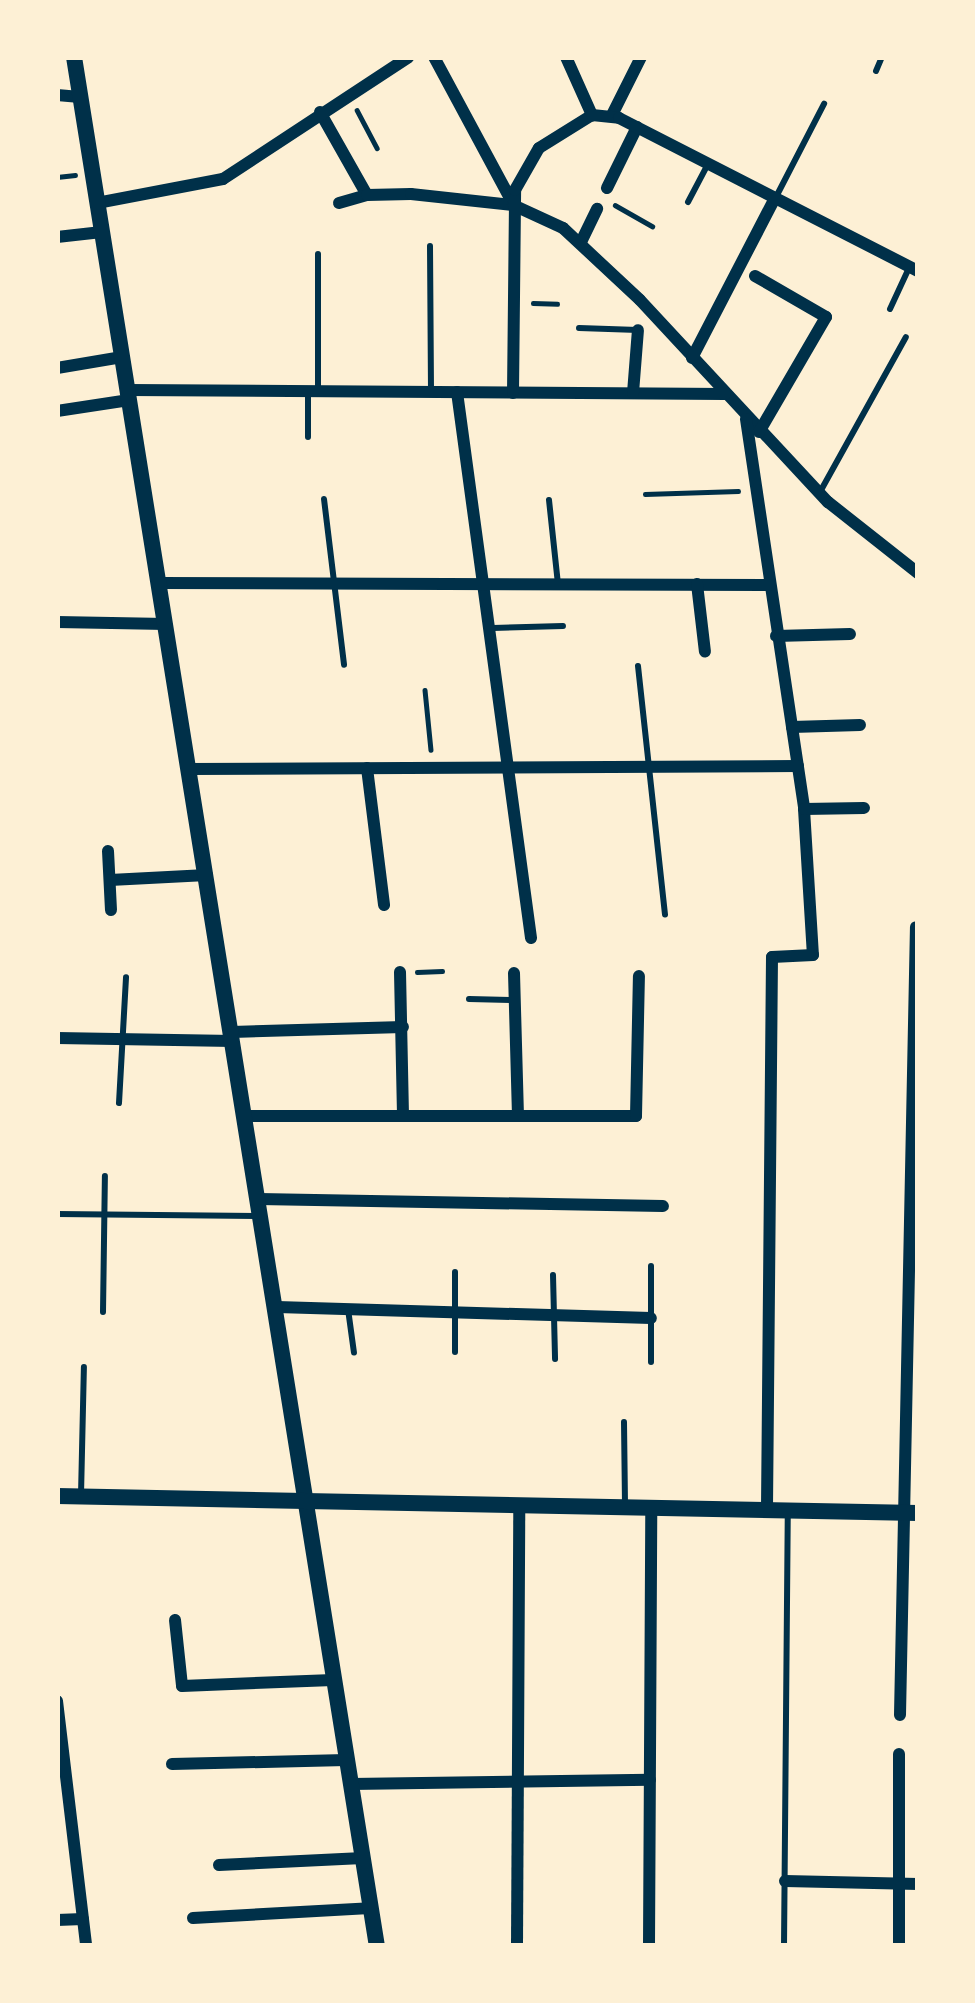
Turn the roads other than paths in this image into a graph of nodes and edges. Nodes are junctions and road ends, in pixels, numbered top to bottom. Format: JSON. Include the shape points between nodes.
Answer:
{"nodes":[{"id":1,"x":74,"y":57,"type":"edge"},
{"id":2,"x":409,"y":57,"type":"edge"},
{"id":3,"x":434,"y":57,"type":"edge"},
{"id":4,"x":566,"y":57,"type":"edge"},
{"id":5,"x":641,"y":57,"type":"edge"},
{"id":6,"x":882,"y":57,"type":"edge"},
{"id":7,"x":876,"y":71,"type":"dead end"},
{"id":8,"x":57,"y":95,"type":"edge"},
{"id":9,"x":80,"y":97,"type":"junction"},
{"id":10,"x":824,"y":104,"type":"dead end"},
{"id":11,"x":320,"y":112,"type":"junction"},
{"id":12,"x":592,"y":115,"type":"junction"},
{"id":13,"x":612,"y":115,"type":"junction"},
{"id":14,"x":637,"y":127,"type":"junction"},
{"id":15,"x":708,"y":164,"type":"junction"},
{"id":16,"x":367,"y":195,"type":"junction"},
{"id":17,"x":775,"y":198,"type":"junction"},
{"id":18,"x":688,"y":202,"type":"dead end"},
{"id":19,"x":97,"y":203,"type":"junction"},
{"id":20,"x":339,"y":203,"type":"dead end"},
{"id":21,"x":513,"y":205,"type":"junction"},
{"id":22,"x":102,"y":232,"type":"junction"},
{"id":23,"x":57,"y":237,"type":"edge"},
{"id":24,"x":581,"y":242,"type":"junction"},
{"id":25,"x":430,"y":245,"type":"dead end"},
{"id":26,"x":318,"y":254,"type":"dead end"},
{"id":27,"x":916,"y":269,"type":"edge"},
{"id":28,"x":755,"y":276,"type":"dead end"},
{"id":29,"x":890,"y":309,"type":"dead end"},
{"id":30,"x":579,"y":328,"type":"dead end"},
{"id":31,"x":638,"y":330,"type":"joint"},
{"id":32,"x":906,"y":338,"type":"dead end"},
{"id":33,"x":122,"y":357,"type":"junction"},
{"id":34,"x":692,"y":358,"type":"junction"},
{"id":35,"x":57,"y":368,"type":"edge"},
{"id":36,"x":313,"y":391,"type":"junction"},
{"id":37,"x":431,"y":392,"type":"junction"},
{"id":38,"x":457,"y":392,"type":"junction"},
{"id":39,"x":513,"y":392,"type":"junction"},
{"id":40,"x":633,"y":393,"type":"junction"},
{"id":41,"x":725,"y":394,"type":"junction"},
{"id":42,"x":129,"y":395,"type":"junction"},
{"id":43,"x":57,"y":411,"type":"edge"},
{"id":44,"x":746,"y":419,"type":"junction"},
{"id":45,"x":758,"y":432,"type":"junction"},
{"id":46,"x":308,"y":436,"type":"dead end"},
{"id":47,"x":820,"y":493,"type":"junction"},
{"id":48,"x":324,"y":499,"type":"dead end"},
{"id":49,"x":549,"y":500,"type":"dead end"},
{"id":50,"x":916,"y":568,"type":"edge"},
{"id":51,"x":159,"y":583,"type":"junction"},
{"id":52,"x":333,"y":584,"type":"junction"},
{"id":53,"x":483,"y":584,"type":"junction"},
{"id":54,"x":558,"y":584,"type":"junction"},
{"id":55,"x":697,"y":584,"type":"junction"},
{"id":56,"x":770,"y":585,"type":"junction"},
{"id":57,"x":57,"y":622,"type":"edge"},
{"id":58,"x":166,"y":624,"type":"junction"},
{"id":59,"x":563,"y":626,"type":"dead end"},
{"id":60,"x":489,"y":628,"type":"junction"},
{"id":61,"x":850,"y":634,"type":"dead end"},
{"id":62,"x":776,"y":636,"type":"junction"},
{"id":63,"x":705,"y":652,"type":"dead end"},
{"id":64,"x":344,"y":665,"type":"dead end"},
{"id":65,"x":638,"y":666,"type":"dead end"},
{"id":66,"x":860,"y":725,"type":"dead end"},
{"id":67,"x":792,"y":727,"type":"junction"},
{"id":68,"x":648,"y":766,"type":"junction"},
{"id":69,"x":798,"y":766,"type":"junction"},
{"id":70,"x":508,"y":767,"type":"junction"},
{"id":71,"x":367,"y":768,"type":"junction"},
{"id":72,"x":189,"y":769,"type":"junction"},
{"id":73,"x":863,"y":808,"type":"dead end"},
{"id":74,"x":805,"y":809,"type":"junction"},
{"id":75,"x":109,"y":850,"type":"dead end"},
{"id":76,"x":207,"y":875,"type":"junction"},
{"id":77,"x":110,"y":880,"type":"junction"},
{"id":78,"x":384,"y":905,"type":"dead end"},
{"id":79,"x":111,"y":910,"type":"dead end"},
{"id":80,"x":664,"y":915,"type":"dead end"},
{"id":81,"x":916,"y":927,"type":"edge"},
{"id":82,"x":531,"y":938,"type":"dead end"},
{"id":83,"x":400,"y":972,"type":"dead end"},
{"id":84,"x":514,"y":974,"type":"dead end"},
{"id":85,"x":639,"y":976,"type":"dead end"},
{"id":86,"x":126,"y":977,"type":"dead end"},
{"id":87,"x":469,"y":999,"type":"dead end"},
{"id":88,"x":515,"y":1000,"type":"junction"},
{"id":89,"x":403,"y":1027,"type":"junction"},
{"id":90,"x":233,"y":1036,"type":"junction"},
{"id":91,"x":57,"y":1038,"type":"edge"},
{"id":92,"x":122,"y":1039,"type":"junction"},
{"id":93,"x":119,"y":1103,"type":"dead end"},
{"id":94,"x":518,"y":1115,"type":"junction"},
{"id":95,"x":246,"y":1116,"type":"junction"},
{"id":96,"x":403,"y":1116,"type":"junction"},
{"id":97,"x":104,"y":1176,"type":"dead end"},
{"id":98,"x":663,"y":1206,"type":"dead end"},
{"id":99,"x":261,"y":1208,"type":"junction"},
{"id":100,"x":57,"y":1214,"type":"edge"},
{"id":101,"x":105,"y":1214,"type":"junction"},
{"id":102,"x":651,"y":1266,"type":"dead end"},
{"id":103,"x":455,"y":1273,"type":"dead end"},
{"id":104,"x":553,"y":1275,"type":"dead end"},
{"id":105,"x":277,"y":1307,"type":"junction"},
{"id":106,"x":347,"y":1308,"type":"junction"},
{"id":107,"x":456,"y":1311,"type":"junction"},
{"id":108,"x":104,"y":1312,"type":"dead end"},
{"id":109,"x":552,"y":1315,"type":"junction"},
{"id":110,"x":651,"y":1318,"type":"junction"},
{"id":111,"x":455,"y":1352,"type":"dead end"},
{"id":112,"x":354,"y":1353,"type":"dead end"},
{"id":113,"x":555,"y":1359,"type":"dead end"},
{"id":114,"x":651,"y":1361,"type":"dead end"},
{"id":115,"x":84,"y":1367,"type":"dead end"},
{"id":116,"x":625,"y":1422,"type":"dead end"},
{"id":117,"x":57,"y":1496,"type":"edge"},
{"id":118,"x":81,"y":1496,"type":"junction"},
{"id":119,"x":308,"y":1501,"type":"junction"},
{"id":120,"x":519,"y":1505,"type":"junction"},
{"id":121,"x":625,"y":1507,"type":"junction"},
{"id":122,"x":651,"y":1508,"type":"junction"},
{"id":123,"x":767,"y":1510,"type":"junction"},
{"id":124,"x":788,"y":1510,"type":"junction"},
{"id":125,"x":913,"y":1513,"type":"edge"},
{"id":126,"x":176,"y":1620,"type":"dead end"},
{"id":127,"x":333,"y":1680,"type":"junction"},
{"id":128,"x":57,"y":1701,"type":"edge"},
{"id":129,"x":900,"y":1715,"type":"dead end"},
{"id":130,"x":59,"y":1744,"type":"edge"},
{"id":131,"x":898,"y":1754,"type":"dead end"},
{"id":132,"x":346,"y":1760,"type":"junction"},
{"id":133,"x":172,"y":1764,"type":"dead end"},
{"id":134,"x":518,"y":1778,"type":"junction"},
{"id":135,"x":650,"y":1780,"type":"junction"},
{"id":136,"x":351,"y":1784,"type":"junction"},
{"id":137,"x":64,"y":1825,"type":"edge"},
{"id":138,"x":363,"y":1858,"type":"junction"},
{"id":139,"x":218,"y":1865,"type":"dead end"},
{"id":140,"x":785,"y":1881,"type":"junction"},
{"id":141,"x":900,"y":1883,"type":"junction"},
{"id":142,"x":918,"y":1883,"type":"edge"},
{"id":143,"x":370,"y":1908,"type":"junction"},
{"id":144,"x":193,"y":1918,"type":"dead end"},
{"id":145,"x":82,"y":1919,"type":"junction"},
{"id":146,"x":57,"y":1920,"type":"edge"},
{"id":147,"x":86,"y":1946,"type":"edge"},
{"id":148,"x":377,"y":1946,"type":"edge"},
{"id":149,"x":517,"y":1946,"type":"edge"},
{"id":150,"x":649,"y":1946,"type":"edge"},
{"id":151,"x":784,"y":1946,"type":"edge"},
{"id":152,"x":899,"y":1946,"type":"edge"}],
"edges":[{"from":1,"to":9,"type":"main road"},
{"from":2,"to":11,"type":"street"},
{"from":3,"to":21,"type":"street"},
{"from":4,"to":12,"type":"street"},
{"from":5,"to":13,"type":"street"},
{"from":6,"to":7,"type":"lane"},
{"from":8,"to":9,"type":"street"},
{"from":9,"to":19,"type":"main road"},
{"from":10,"to":17,"type":"lane"},
{"from":11,"to":16,"type":"street"},
{"from":11,"to":19,"type":"street","via":[[223,179]]},
{"from":12,"to":13,"type":"street"},
{"from":12,"to":21,"type":"street","via":[[539,148]]},
{"from":13,"to":14,"type":"street"},
{"from":14,"to":15,"type":"street"},
{"from":14,"to":24,"type":"street"},
{"from":15,"to":17,"type":"street"},
{"from":15,"to":18,"type":"lane"},
{"from":16,"to":20,"type":"street"},
{"from":16,"to":21,"type":"street"},
{"from":17,"to":27,"type":"street"},
{"from":17,"to":34,"type":"street"},
{"from":19,"to":22,"type":"main road"},
{"from":21,"to":24,"type":"street"},
{"from":21,"to":39,"type":"street"},
{"from":22,"to":23,"type":"street"},
{"from":22,"to":33,"type":"main road"},
{"from":24,"to":34,"type":"street"},
{"from":25,"to":37,"type":"lane"},
{"from":26,"to":36,"type":"lane"},
{"from":27,"to":29,"type":"lane"},
{"from":28,"to":45,"type":"street","via":[[826,316]]},
{"from":30,"to":31,"type":"lane"},
{"from":31,"to":40,"type":"street"},
{"from":32,"to":47,"type":"lane"},
{"from":33,"to":35,"type":"street"},
{"from":33,"to":42,"type":"main road"},
{"from":34,"to":41,"type":"street"},
{"from":36,"to":37,"type":"street"},
{"from":36,"to":42,"type":"street"},
{"from":36,"to":46,"type":"lane"},
{"from":37,"to":38,"type":"street"},
{"from":38,"to":39,"type":"street"},
{"from":38,"to":53,"type":"street"},
{"from":39,"to":40,"type":"street"},
{"from":40,"to":41,"type":"street"},
{"from":41,"to":44,"type":"street"},
{"from":42,"to":43,"type":"street"},
{"from":42,"to":51,"type":"main road"},
{"from":44,"to":45,"type":"street"},
{"from":44,"to":56,"type":"street"},
{"from":45,"to":47,"type":"street"},
{"from":47,"to":50,"type":"street"},
{"from":48,"to":52,"type":"lane"},
{"from":49,"to":54,"type":"lane"},
{"from":51,"to":52,"type":"street"},
{"from":51,"to":58,"type":"main road"},
{"from":52,"to":53,"type":"street"},
{"from":52,"to":64,"type":"lane"},
{"from":53,"to":54,"type":"street"},
{"from":53,"to":60,"type":"street"},
{"from":54,"to":55,"type":"street"},
{"from":55,"to":56,"type":"street"},
{"from":55,"to":63,"type":"street"},
{"from":56,"to":62,"type":"street"},
{"from":57,"to":58,"type":"street"},
{"from":58,"to":72,"type":"main road"},
{"from":59,"to":60,"type":"lane"},
{"from":60,"to":70,"type":"street"},
{"from":61,"to":62,"type":"street"},
{"from":62,"to":67,"type":"street"},
{"from":65,"to":68,"type":"lane"},
{"from":66,"to":67,"type":"street"},
{"from":67,"to":69,"type":"street"},
{"from":68,"to":69,"type":"street"},
{"from":68,"to":70,"type":"street"},
{"from":68,"to":80,"type":"lane"},
{"from":69,"to":74,"type":"street"},
{"from":70,"to":71,"type":"street"},
{"from":70,"to":82,"type":"street"},
{"from":71,"to":72,"type":"street"},
{"from":71,"to":78,"type":"street"},
{"from":72,"to":76,"type":"main road"},
{"from":73,"to":74,"type":"street"},
{"from":74,"to":123,"type":"street","via":[[813,956],[772,957]]},
{"from":75,"to":77,"type":"street"},
{"from":76,"to":77,"type":"street"},
{"from":76,"to":90,"type":"main road"},
{"from":77,"to":79,"type":"street"},
{"from":81,"to":125,"type":"street"},
{"from":83,"to":89,"type":"street"},
{"from":84,"to":88,"type":"street"},
{"from":85,"to":94,"type":"street","via":[[636,1116]]},
{"from":86,"to":92,"type":"lane"},
{"from":87,"to":88,"type":"lane"},
{"from":88,"to":94,"type":"street"},
{"from":89,"to":90,"type":"street"},
{"from":89,"to":96,"type":"street"},
{"from":90,"to":92,"type":"street"},
{"from":90,"to":95,"type":"main road"},
{"from":91,"to":92,"type":"street"},
{"from":92,"to":93,"type":"lane"},
{"from":94,"to":96,"type":"street"},
{"from":95,"to":96,"type":"street"},
{"from":95,"to":99,"type":"main road"},
{"from":97,"to":101,"type":"lane"},
{"from":98,"to":99,"type":"street"},
{"from":99,"to":101,"type":"lane"},
{"from":99,"to":105,"type":"main road"},
{"from":100,"to":101,"type":"lane"},
{"from":101,"to":108,"type":"lane"},
{"from":102,"to":110,"type":"lane"},
{"from":103,"to":107,"type":"lane"},
{"from":104,"to":109,"type":"lane"},
{"from":105,"to":106,"type":"street"},
{"from":105,"to":119,"type":"main road"},
{"from":106,"to":107,"type":"street"},
{"from":106,"to":112,"type":"lane"},
{"from":107,"to":109,"type":"street"},
{"from":107,"to":111,"type":"lane"},
{"from":109,"to":110,"type":"street"},
{"from":109,"to":113,"type":"lane"},
{"from":110,"to":114,"type":"lane"},
{"from":115,"to":118,"type":"lane"},
{"from":116,"to":121,"type":"lane"},
{"from":117,"to":118,"type":"main road"},
{"from":118,"to":119,"type":"main road"},
{"from":119,"to":120,"type":"main road"},
{"from":119,"to":127,"type":"main road"},
{"from":120,"to":121,"type":"main road"},
{"from":120,"to":134,"type":"street"},
{"from":121,"to":122,"type":"main road"},
{"from":122,"to":123,"type":"main road"},
{"from":122,"to":135,"type":"street"},
{"from":123,"to":124,"type":"main road"},
{"from":124,"to":125,"type":"main road"},
{"from":124,"to":140,"type":"lane"},
{"from":125,"to":129,"type":"street"},
{"from":126,"to":127,"type":"street","via":[[182,1686]]},
{"from":127,"to":132,"type":"main road"},
{"from":128,"to":130,"type":"street"},
{"from":130,"to":137,"type":"street"},
{"from":131,"to":141,"type":"street"},
{"from":132,"to":133,"type":"street"},
{"from":132,"to":136,"type":"main road"},
{"from":134,"to":135,"type":"street"},
{"from":134,"to":136,"type":"street"},
{"from":134,"to":149,"type":"street"},
{"from":135,"to":150,"type":"street"},
{"from":136,"to":138,"type":"main road"},
{"from":137,"to":145,"type":"street"},
{"from":138,"to":139,"type":"street"},
{"from":138,"to":143,"type":"main road"},
{"from":140,"to":141,"type":"street"},
{"from":140,"to":151,"type":"lane"},
{"from":141,"to":142,"type":"street"},
{"from":141,"to":152,"type":"street"},
{"from":143,"to":144,"type":"street"},
{"from":143,"to":148,"type":"main road"},
{"from":145,"to":146,"type":"street"},
{"from":145,"to":147,"type":"street"}]}
